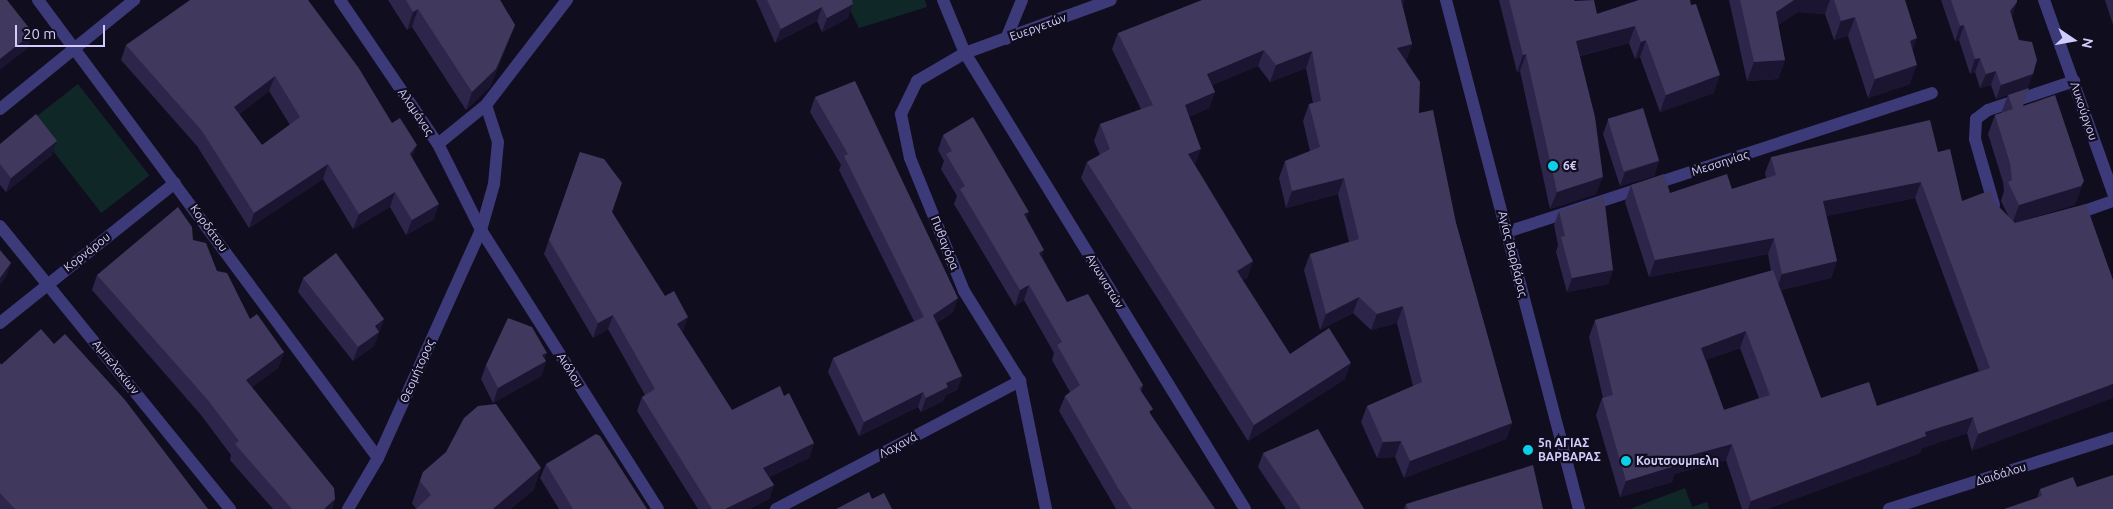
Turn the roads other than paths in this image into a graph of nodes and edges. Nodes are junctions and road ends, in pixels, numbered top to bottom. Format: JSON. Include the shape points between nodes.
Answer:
{"nodes":[{"id":1,"x":38,"y":0,"type":"edge"},
{"id":2,"x":134,"y":0,"type":"edge"},
{"id":3,"x":340,"y":0,"type":"edge"},
{"id":4,"x":566,"y":0,"type":"edge"},
{"id":5,"x":943,"y":0,"type":"edge"},
{"id":6,"x":1022,"y":0,"type":"edge"},
{"id":7,"x":1111,"y":0,"type":"edge"},
{"id":8,"x":1446,"y":0,"type":"edge"},
{"id":9,"x":2044,"y":0,"type":"edge"},
{"id":10,"x":1006,"y":39,"type":"junction"},
{"id":11,"x":75,"y":49,"type":"junction"},
{"id":12,"x":966,"y":53,"type":"junction"},
{"id":13,"x":2074,"y":81,"type":"junction"},
{"id":14,"x":1932,"y":94,"type":"dead end"},
{"id":15,"x":486,"y":105,"type":"junction"},
{"id":16,"x":0,"y":110,"type":"edge"},
{"id":17,"x":438,"y":144,"type":"junction"},
{"id":18,"x":175,"y":182,"type":"junction"},
{"id":19,"x":2113,"y":193,"type":"edge"},
{"id":20,"x":2113,"y":201,"type":"edge"},
{"id":21,"x":2000,"y":220,"type":"edge"},
{"id":22,"x":2059,"y":220,"type":"edge"},
{"id":23,"x":0,"y":226,"type":"edge"},
{"id":24,"x":481,"y":230,"type":"junction"},
{"id":25,"x":1507,"y":232,"type":"junction"},
{"id":26,"x":48,"y":283,"type":"junction"},
{"id":27,"x":0,"y":322,"type":"edge"},
{"id":28,"x":1020,"y":381,"type":"junction"},
{"id":29,"x":2113,"y":438,"type":"edge"},
{"id":30,"x":378,"y":458,"type":"junction"},
{"id":31,"x":230,"y":509,"type":"edge"},
{"id":32,"x":348,"y":509,"type":"edge"},
{"id":33,"x":658,"y":509,"type":"edge"},
{"id":34,"x":776,"y":509,"type":"edge"},
{"id":35,"x":1046,"y":509,"type":"edge"},
{"id":36,"x":1245,"y":509,"type":"edge"},
{"id":37,"x":1580,"y":509,"type":"edge"},
{"id":38,"x":1889,"y":509,"type":"edge"}],
"edges":[{"from":1,"to":11,"type":"street","name":"Κορδάτου"},
{"from":2,"to":11,"type":"street"},
{"from":3,"to":17,"type":"street","name":"Αλαμάνας"},
{"from":4,"to":15,"type":"street"},
{"from":5,"to":12,"type":"street"},
{"from":6,"to":10,"type":"street"},
{"from":7,"to":10,"type":"street","name":"Ευεργετών"},
{"from":8,"to":25,"type":"street","name":"Αγίας Βαρβάρας"},
{"from":9,"to":13,"type":"street","name":"Λυκούργου"},
{"from":10,"to":12,"type":"street","name":"Ευεργετών"},
{"from":11,"to":16,"type":"street"},
{"from":11,"to":18,"type":"street","name":"Κορδάτου"},
{"from":12,"to":28,"type":"street","name":"Πυθαγόρα","via":[[917,82],[904,102],[900,128],[964,291]]},
{"from":12,"to":36,"type":"street","name":"Αγωνιστών"},
{"from":13,"to":19,"type":"street","name":"Λυκούργου"},
{"from":13,"to":21,"type":"street","via":[[1988,110],[1976,119],[1975,139]]},
{"from":14,"to":25,"type":"street","name":"Μεσσηνίας"},
{"from":15,"to":17,"type":"street"},
{"from":15,"to":24,"type":"street","name":"Θεομήτορος","via":[[498,142],[494,184]]},
{"from":17,"to":24,"type":"street","name":"Αλαμάνας"},
{"from":18,"to":26,"type":"street","name":"Κορνάρου"},
{"from":18,"to":30,"type":"street","name":"Κορδάτου"},
{"from":20,"to":22,"type":"street"},
{"from":23,"to":26,"type":"street","name":"Αμπελακίων"},
{"from":24,"to":30,"type":"street","name":"Θεομήτορος"},
{"from":24,"to":33,"type":"street","name":"Αιόλου"},
{"from":25,"to":37,"type":"street","name":"Αγίας Βαρβάρας"},
{"from":26,"to":27,"type":"street","name":"Κορνάρου"},
{"from":26,"to":31,"type":"street","name":"Αμπελακίων"},
{"from":28,"to":34,"type":"street","name":"Λαχανά"},
{"from":28,"to":35,"type":"street","name":"Πυθαγόρα"},
{"from":29,"to":38,"type":"street","name":"Δαιδάλου"},
{"from":30,"to":32,"type":"street","name":"Θεομήτορος"}]}
